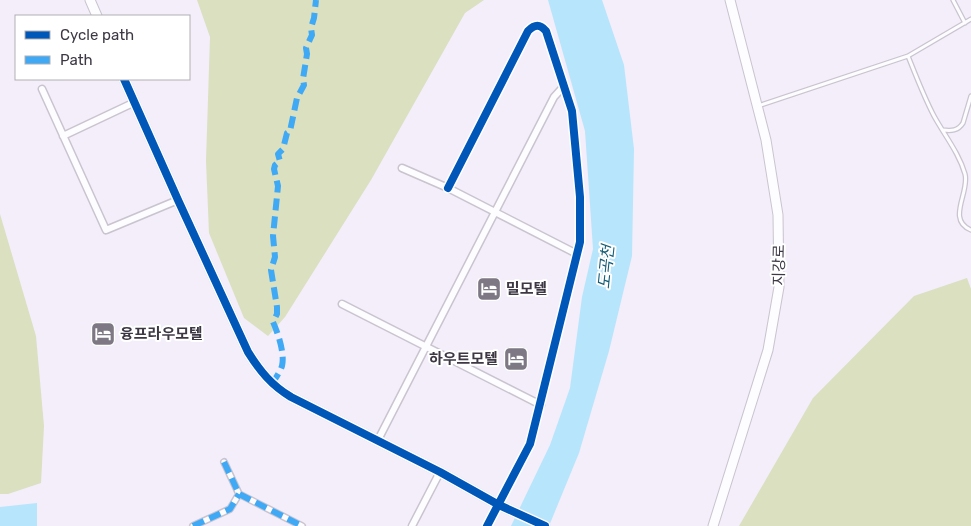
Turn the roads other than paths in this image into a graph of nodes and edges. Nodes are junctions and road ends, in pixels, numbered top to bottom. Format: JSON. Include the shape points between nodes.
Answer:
{"nodes":[{"id":1,"x":90,"y":0,"type":"edge"},
{"id":2,"x":730,"y":0,"type":"edge"},
{"id":3,"x":953,"y":0,"type":"edge"},
{"id":4,"x":97,"y":15,"type":"edge"},
{"id":5,"x":971,"y":19,"type":"edge"},
{"id":6,"x":965,"y":23,"type":"junction"},
{"id":7,"x":908,"y":56,"type":"junction"},
{"id":8,"x":124,"y":80,"type":"edge"},
{"id":9,"x":564,"y":86,"type":"junction"},
{"id":10,"x":42,"y":89,"type":"dead end"},
{"id":11,"x":971,"y":96,"type":"edge"},
{"id":12,"x":135,"y":102,"type":"junction"},
{"id":13,"x":757,"y":107,"type":"junction"},
{"id":14,"x":943,"y":130,"type":"junction"},
{"id":15,"x":63,"y":136,"type":"junction"},
{"id":16,"x":402,"y":168,"type":"dead end"},
{"id":17,"x":448,"y":188,"type":"junction"},
{"id":18,"x":178,"y":200,"type":"junction"},
{"id":19,"x":494,"y":212,"type":"junction"},
{"id":20,"x":971,"y":230,"type":"edge"},
{"id":21,"x":577,"y":254,"type":"junction"},
{"id":22,"x":342,"y":304,"type":"dead end"},
{"id":23,"x":426,"y":346,"type":"junction"},
{"id":24,"x":540,"y":405,"type":"junction"},
{"id":25,"x":378,"y":440,"type":"junction"},
{"id":26,"x":224,"y":462,"type":"dead end"},
{"id":27,"x":440,"y":472,"type":"junction"},
{"id":28,"x":239,"y":494,"type":"junction"},
{"id":29,"x":498,"y":505,"type":"junction"},
{"id":30,"x":193,"y":526,"type":"edge"},
{"id":31,"x":302,"y":526,"type":"edge"},
{"id":32,"x":412,"y":526,"type":"edge"},
{"id":33,"x":487,"y":526,"type":"edge"},
{"id":34,"x":545,"y":526,"type":"edge"},
{"id":35,"x":713,"y":526,"type":"edge"}],
"edges":[{"from":1,"to":4,"type":"street"},
{"from":2,"to":13,"type":"street","name":"지강로"},
{"from":3,"to":6,"type":"lane"},
{"from":5,"to":6,"type":"lane"},
{"from":6,"to":7,"type":"lane"},
{"from":7,"to":13,"type":"lane"},
{"from":7,"to":14,"type":"lane"},
{"from":8,"to":12,"type":"street"},
{"from":9,"to":17,"type":"street","via":[[546,31],[537,25],[532,26]]},
{"from":9,"to":19,"type":"street","via":[[554,97]]},
{"from":9,"to":21,"type":"street","via":[[572,111],[580,197]]},
{"from":10,"to":15,"type":"street"},
{"from":11,"to":14,"type":"lane","via":[[963,124],[955,130]]},
{"from":12,"to":15,"type":"street"},
{"from":12,"to":18,"type":"street"},
{"from":13,"to":35,"type":"street","name":"지강로","via":[[775,195],[779,287],[768,350]]},
{"from":14,"to":20,"type":"lane","via":[[966,177],[960,217]]},
{"from":15,"to":18,"type":"street","via":[[106,230]]},
{"from":16,"to":17,"type":"street"},
{"from":17,"to":19,"type":"street"},
{"from":18,"to":25,"type":"street","via":[[248,352],[261,373],[291,397]]},
{"from":19,"to":21,"type":"street"},
{"from":19,"to":23,"type":"street"},
{"from":21,"to":24,"type":"street"},
{"from":22,"to":23,"type":"street"},
{"from":23,"to":24,"type":"street"},
{"from":23,"to":25,"type":"street"},
{"from":24,"to":29,"type":"street","via":[[530,444]]},
{"from":25,"to":27,"type":"street"},
{"from":26,"to":28,"type":"street"},
{"from":27,"to":29,"type":"street"},
{"from":27,"to":32,"type":"street"},
{"from":28,"to":30,"type":"street","via":[[230,509]]},
{"from":28,"to":31,"type":"street"},
{"from":29,"to":33,"type":"street"},
{"from":29,"to":34,"type":"street"}]}
